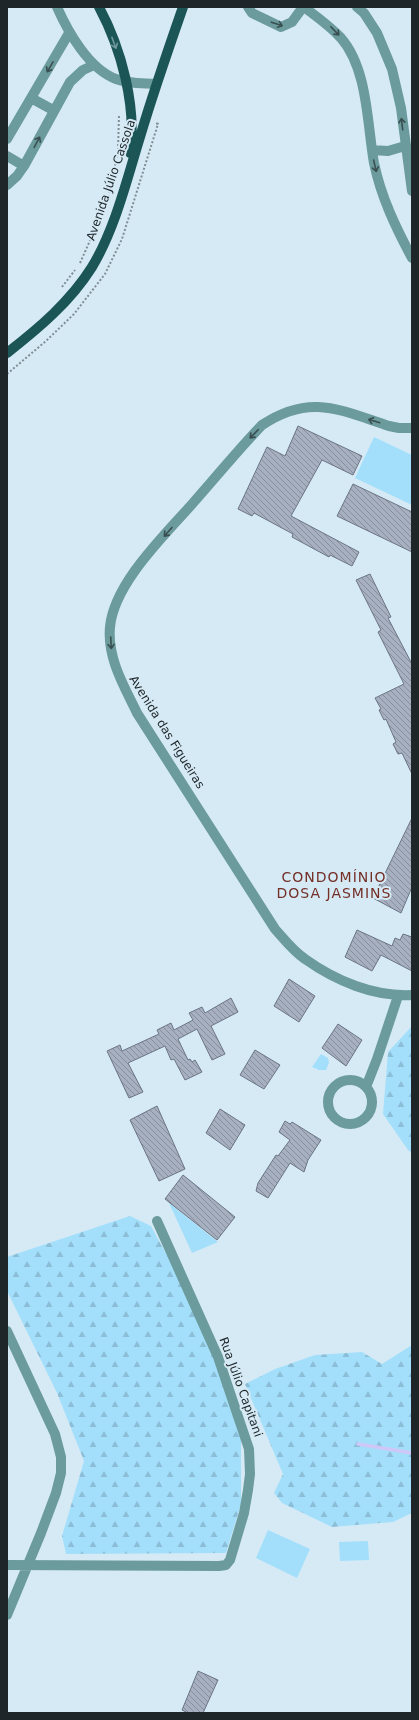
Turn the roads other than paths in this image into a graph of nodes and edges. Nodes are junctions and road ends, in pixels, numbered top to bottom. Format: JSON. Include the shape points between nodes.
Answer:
{"nodes":[{"id":1,"x":57,"y":7,"type":"edge"},
{"id":2,"x":99,"y":7,"type":"edge"},
{"id":3,"x":183,"y":7,"type":"edge"},
{"id":4,"x":248,"y":7,"type":"edge"},
{"id":5,"x":303,"y":7,"type":"edge"},
{"id":6,"x":357,"y":7,"type":"edge"},
{"id":7,"x":69,"y":33,"type":"junction"},
{"id":8,"x":94,"y":65,"type":"junction"},
{"id":9,"x":126,"y":82,"type":"junction"},
{"id":10,"x":156,"y":84,"type":"junction"},
{"id":11,"x":31,"y":98,"type":"junction"},
{"id":12,"x":53,"y":110,"type":"junction"},
{"id":13,"x":7,"y":139,"type":"edge"},
{"id":14,"x":405,"y":146,"type":"junction"},
{"id":15,"x":372,"y":150,"type":"junction"},
{"id":16,"x":7,"y":156,"type":"edge"},
{"id":17,"x":24,"y":166,"type":"junction"},
{"id":18,"x":126,"y":184,"type":"junction"},
{"id":19,"x":7,"y":185,"type":"edge"},
{"id":20,"x":412,"y":191,"type":"edge"},
{"id":21,"x":412,"y":258,"type":"edge"},
{"id":22,"x":7,"y":353,"type":"edge"},
{"id":23,"x":412,"y":428,"type":"edge"},
{"id":24,"x":412,"y":995,"type":"edge"},
{"id":25,"x":398,"y":996,"type":"junction"},
{"id":26,"x":366,"y":1087,"type":"junction"},
{"id":27,"x":157,"y":1221,"type":"dead end"},
{"id":28,"x":7,"y":1331,"type":"edge"},
{"id":29,"x":7,"y":1565,"type":"edge"},
{"id":30,"x":28,"y":1565,"type":"junction"},
{"id":31,"x":7,"y":1615,"type":"edge"}],
"edges":[{"from":1,"to":7,"type":"street"},
{"from":2,"to":9,"type":"main road","one_way":true,"via":[[114,42]]},
{"from":3,"to":10,"type":"main road","name":"Avenida Júlio Cassola"},
{"from":4,"to":5,"type":"street","one_way":true,"via":[[252,13],[281,26],[292,22]]},
{"from":5,"to":15,"type":"street","one_way":true,"via":[[328,24],[350,51],[363,89]]},
{"from":14,"to":6,"type":"street","one_way":true,"via":[[401,108],[392,69],[377,33]]},
{"from":7,"to":8,"type":"street"},
{"from":7,"to":11,"type":"street","one_way":true},
{"from":8,"to":9,"type":"street","via":[[105,74]]},
{"from":8,"to":12,"type":"street","via":[[83,70],[70,82]]},
{"from":9,"to":10,"type":"street"},
{"from":9,"to":18,"type":"main road","via":[[131,104],[132,140]]},
{"from":10,"to":18,"type":"main road","name":"Avenida Júlio Cassola"},
{"from":11,"to":12,"type":"street"},
{"from":11,"to":13,"type":"street"},
{"from":17,"to":12,"type":"street","one_way":true},
{"from":14,"to":15,"type":"street"},
{"from":14,"to":20,"type":"street"},
{"from":15,"to":21,"type":"street","one_way":true,"via":[[385,199],[397,231]]},
{"from":16,"to":17,"type":"street"},
{"from":17,"to":19,"type":"street"},
{"from":18,"to":22,"type":"main road","name":"Avenida Júlio Cassola","via":[[106,241],[92,268],[67,301],[40,328]]},
{"from":23,"to":25,"type":"street","name":"Avenida das Figueiras","one_way":true,"via":[[390,426],[329,407],[296,409],[271,419],[248,439],[132,574],[114,608],[110,628],[111,652],[119,678],[137,713],[275,928],[304,959],[325,971],[358,987]]},
{"from":24,"to":25,"type":"street","name":"Avenida das Figueiras"},
{"from":25,"to":26,"type":"street"},
{"from":26,"to":26,"type":"street","via":[[353,1080],[339,1083],[334,1088],[330,1094],[328,1108],[336,1120],[350,1125],[358,1124],[367,1118],[372,1100]]},
{"from":27,"to":30,"type":"street","name":"Rua Júlio Capitani","via":[[218,1356],[249,1448],[248,1490],[230,1560],[226,1565],[219,1566]]},
{"from":28,"to":30,"type":"street","via":[[55,1434],[61,1457],[61,1473],[56,1493]]},
{"from":29,"to":30,"type":"street","name":"Rua Júlio Capitani"},
{"from":30,"to":31,"type":"street"}]}
